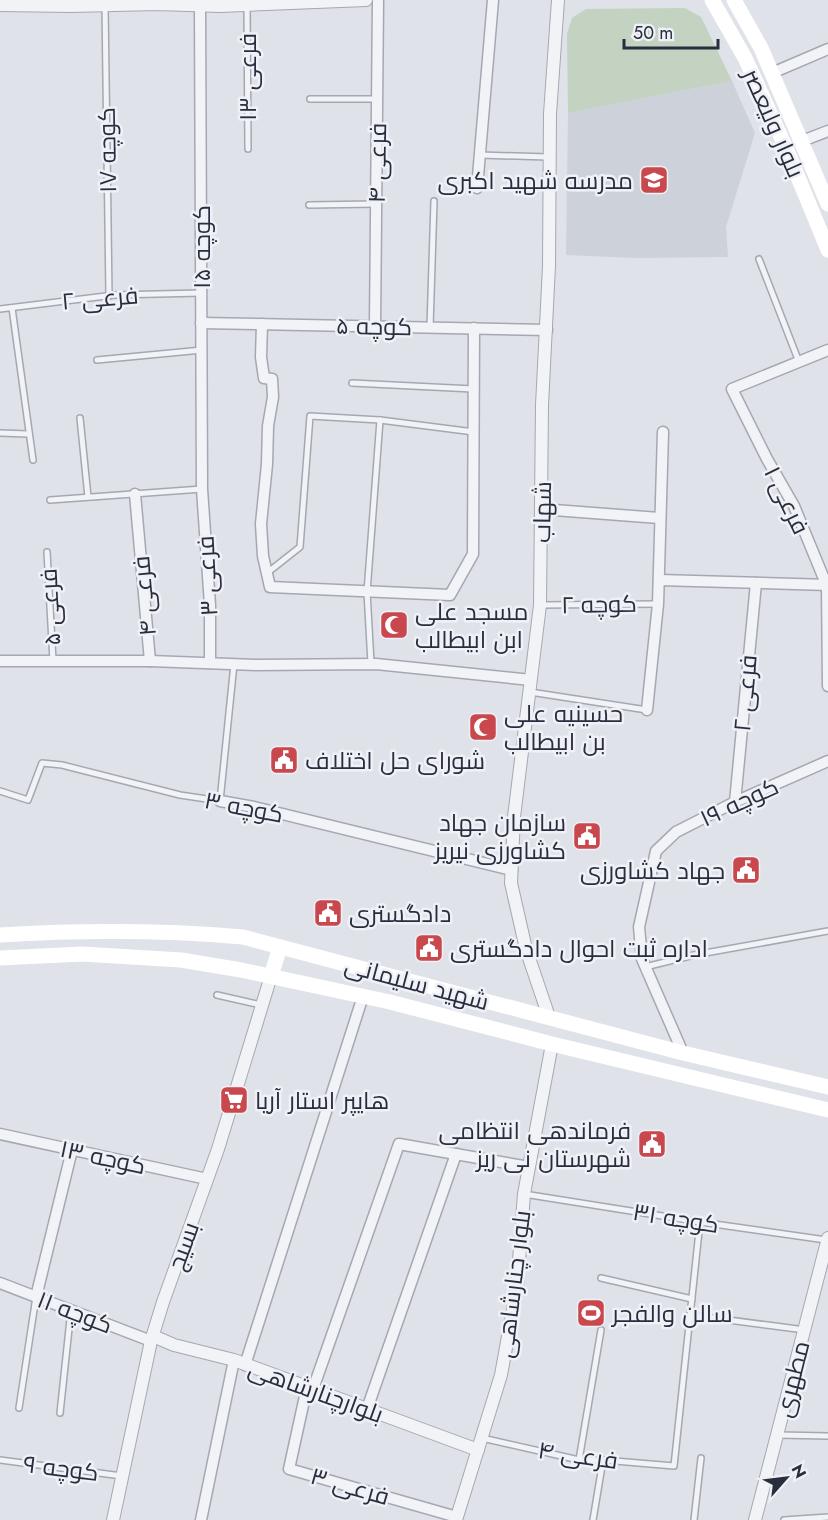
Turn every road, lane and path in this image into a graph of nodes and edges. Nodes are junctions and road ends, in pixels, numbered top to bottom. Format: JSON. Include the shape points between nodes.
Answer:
{"nodes":[{"id":1,"x":366,"y":0,"type":"edge"},
{"id":2,"x":378,"y":0,"type":"edge"},
{"id":3,"x":493,"y":0,"type":"edge"},
{"id":4,"x":558,"y":0,"type":"edge"},
{"id":5,"x":703,"y":0,"type":"edge"},
{"id":6,"x":734,"y":0,"type":"edge"},
{"id":7,"x":156,"y":2,"type":"edge"},
{"id":8,"x":0,"y":5,"type":"edge"},
{"id":9,"x":105,"y":5,"type":"junction"},
{"id":10,"x":200,"y":5,"type":"junction"},
{"id":11,"x":247,"y":5,"type":"junction"},
{"id":12,"x":715,"y":5,"type":"edge"},
{"id":13,"x":828,"y":49,"type":"edge"},
{"id":14,"x":772,"y":73,"type":"junction"},
{"id":15,"x":310,"y":99,"type":"dead end"},
{"id":16,"x":377,"y":99,"type":"junction"},
{"id":17,"x":828,"y":131,"type":"edge"},
{"id":18,"x":802,"y":141,"type":"junction"},
{"id":19,"x":248,"y":149,"type":"dead end"},
{"id":20,"x":480,"y":155,"type":"junction"},
{"id":21,"x":550,"y":158,"type":"junction"},
{"id":22,"x":477,"y":188,"type":"dead end"},
{"id":23,"x":434,"y":201,"type":"dead end"},
{"id":24,"x":376,"y":204,"type":"junction"},
{"id":25,"x":828,"y":204,"type":"edge"},
{"id":26,"x":309,"y":205,"type":"dead end"},
{"id":27,"x":828,"y":250,"type":"edge"},
{"id":28,"x":759,"y":259,"type":"dead end"},
{"id":29,"x":201,"y":293,"type":"junction"},
{"id":30,"x":109,"y":296,"type":"junction"},
{"id":31,"x":12,"y":308,"type":"junction"},
{"id":32,"x":0,"y":309,"type":"edge"},
{"id":33,"x":201,"y":323,"type":"junction"},
{"id":34,"x":262,"y":324,"type":"junction"},
{"id":35,"x":375,"y":326,"type":"junction"},
{"id":36,"x":430,"y":327,"type":"junction"},
{"id":37,"x":474,"y":328,"type":"junction"},
{"id":38,"x":547,"y":330,"type":"junction"},
{"id":39,"x":202,"y":350,"type":"junction"},
{"id":40,"x":828,"y":350,"type":"edge"},
{"id":41,"x":97,"y":360,"type":"dead end"},
{"id":42,"x":799,"y":362,"type":"junction"},
{"id":43,"x":352,"y":383,"type":"dead end"},
{"id":44,"x":473,"y":389,"type":"junction"},
{"id":45,"x":80,"y":418,"type":"dead end"},
{"id":46,"x":380,"y":420,"type":"junction"},
{"id":47,"x":474,"y":432,"type":"junction"},
{"id":48,"x":663,"y":432,"type":"dead end"},
{"id":49,"x":0,"y":433,"type":"edge"},
{"id":50,"x":28,"y":434,"type":"junction"},
{"id":51,"x":33,"y":460,"type":"dead end"},
{"id":52,"x":202,"y":489,"type":"junction"},
{"id":53,"x":135,"y":494,"type":"junction"},
{"id":54,"x":88,"y":497,"type":"junction"},
{"id":55,"x":50,"y":500,"type":"dead end"},
{"id":56,"x":541,"y":509,"type":"junction"},
{"id":57,"x":659,"y":518,"type":"junction"},
{"id":58,"x":47,"y":552,"type":"dead end"},
{"id":59,"x":267,"y":573,"type":"junction"},
{"id":60,"x":659,"y":580,"type":"junction"},
{"id":61,"x":756,"y":583,"type":"junction"},
{"id":62,"x":828,"y":585,"type":"edge"},
{"id":63,"x":366,"y":592,"type":"junction"},
{"id":64,"x":658,"y":604,"type":"junction"},
{"id":65,"x":540,"y":605,"type":"junction"},
{"id":66,"x":0,"y":661,"type":"edge"},
{"id":67,"x":53,"y":661,"type":"junction"},
{"id":68,"x":150,"y":662,"type":"junction"},
{"id":69,"x":210,"y":663,"type":"junction"},
{"id":70,"x":234,"y":664,"type":"junction"},
{"id":71,"x":371,"y":664,"type":"junction"},
{"id":72,"x":530,"y":686,"type":"junction"},
{"id":73,"x":828,"y":686,"type":"edge"},
{"id":74,"x":647,"y":710,"type":"joint"},
{"id":75,"x":828,"y":761,"type":"edge"},
{"id":76,"x":0,"y":791,"type":"edge"},
{"id":77,"x":220,"y":801,"type":"junction"},
{"id":78,"x":735,"y":802,"type":"junction"},
{"id":79,"x":512,"y":870,"type":"junction"},
{"id":80,"x":828,"y":931,"type":"edge"},
{"id":81,"x":0,"y":935,"type":"edge"},
{"id":82,"x":280,"y":947,"type":"junction"},
{"id":83,"x":0,"y":958,"type":"edge"},
{"id":84,"x":645,"y":967,"type":"junction"},
{"id":85,"x":271,"y":976,"type":"junction"},
{"id":86,"x":217,"y":995,"type":"dead end"},
{"id":87,"x":363,"y":996,"type":"junction"},
{"id":88,"x":262,"y":1005,"type":"junction"},
{"id":89,"x":549,"y":1017,"type":"junction"},
{"id":90,"x":552,"y":1044,"type":"junction"},
{"id":91,"x":683,"y":1053,"type":"junction"},
{"id":92,"x":678,"y":1074,"type":"junction"},
{"id":93,"x":828,"y":1087,"type":"edge"},
{"id":94,"x":828,"y":1110,"type":"edge"},
{"id":95,"x":0,"y":1134,"type":"edge"},
{"id":96,"x":72,"y":1150,"type":"junction"},
{"id":97,"x":456,"y":1154,"type":"junction"},
{"id":98,"x":529,"y":1167,"type":"junction"},
{"id":99,"x":207,"y":1179,"type":"junction"},
{"id":100,"x":524,"y":1194,"type":"junction"},
{"id":101,"x":700,"y":1222,"type":"junction"},
{"id":102,"x":828,"y":1239,"type":"edge"},
{"id":103,"x":601,"y":1278,"type":"dead end"},
{"id":104,"x":0,"y":1283,"type":"edge"},
{"id":105,"x":36,"y":1297,"type":"junction"},
{"id":106,"x":692,"y":1299,"type":"junction"},
{"id":107,"x":70,"y":1310,"type":"junction"},
{"id":108,"x":690,"y":1315,"type":"junction"},
{"id":109,"x":601,"y":1330,"type":"dead end"},
{"id":110,"x":805,"y":1330,"type":"junction"},
{"id":111,"x":152,"y":1338,"type":"junction"},
{"id":112,"x":239,"y":1362,"type":"junction"},
{"id":113,"x":310,"y":1388,"type":"junction"},
{"id":114,"x":19,"y":1408,"type":"dead end"},
{"id":115,"x":367,"y":1409,"type":"junction"},
{"id":116,"x":60,"y":1413,"type":"dead end"},
{"id":117,"x":778,"y":1436,"type":"junction"},
{"id":118,"x":828,"y":1436,"type":"edge"},
{"id":119,"x":480,"y":1444,"type":"junction"},
{"id":120,"x":701,"y":1458,"type":"dead end"},
{"id":121,"x":0,"y":1460,"type":"edge"},
{"id":122,"x":579,"y":1460,"type":"junction"},
{"id":123,"x":603,"y":1460,"type":"junction"},
{"id":124,"x":122,"y":1476,"type":"junction"},
{"id":125,"x":828,"y":1517,"type":"edge"},
{"id":126,"x":456,"y":1518,"type":"edge"},
{"id":127,"x":113,"y":1520,"type":"edge"},
{"id":128,"x":201,"y":1520,"type":"edge"},
{"id":129,"x":593,"y":1520,"type":"edge"},
{"id":130,"x":694,"y":1520,"type":"edge"},
{"id":131,"x":754,"y":1520,"type":"edge"},
{"id":132,"x":784,"y":1520,"type":"edge"}],
"edges":[{"from":1,"to":11,"type":"street"},
{"from":2,"to":16,"type":"street","name":"فرعی ۴"},
{"from":3,"to":20,"type":"street"},
{"from":4,"to":21,"type":"street","name":"شهاب"},
{"from":5,"to":12,"type":"street"},
{"from":6,"to":14,"type":"main road","name":"بلوار ولیعصر"},
{"from":7,"to":9,"type":"street"},
{"from":7,"to":10,"type":"street"},
{"from":8,"to":9,"type":"street"},
{"from":9,"to":30,"type":"lane","name":"کوچه ۱۷"},
{"from":10,"to":11,"type":"street"},
{"from":10,"to":29,"type":"street","name":"کوچه ۱۵"},
{"from":11,"to":19,"type":"lane","name":"فرعی ۱۳"},
{"from":12,"to":27,"type":"main road","name":"بلوار ولیعصر","via":[[746,58]]},
{"from":13,"to":14,"type":"street"},
{"from":14,"to":18,"type":"main road","name":"بلوار ولیعصر"},
{"from":15,"to":16,"type":"lane"},
{"from":16,"to":24,"type":"street","name":"فرعی ۴"},
{"from":17,"to":18,"type":"street"},
{"from":18,"to":25,"type":"main road","name":"بلوار ولیعصر"},
{"from":20,"to":21,"type":"lane"},
{"from":20,"to":22,"type":"street"},
{"from":21,"to":38,"type":"street","name":"شهاب"},
{"from":23,"to":36,"type":"lane"},
{"from":24,"to":26,"type":"lane"},
{"from":24,"to":35,"type":"street","name":"فرعی ۴"},
{"from":28,"to":42,"type":"lane"},
{"from":29,"to":30,"type":"lane","name":"فرعی ۲"},
{"from":29,"to":33,"type":"street","name":"کوچه ۱۵"},
{"from":30,"to":31,"type":"lane","name":"فرعی ۲"},
{"from":31,"to":32,"type":"lane","name":"فرعی ۲"},
{"from":31,"to":50,"type":"lane"},
{"from":33,"to":34,"type":"street","name":"کوچه ۵"},
{"from":33,"to":39,"type":"street","name":"کوچه ۱۵"},
{"from":34,"to":35,"type":"street","name":"کوچه ۵"},
{"from":34,"to":59,"type":"street","via":[[264,378],[272,379],[273,397],[261,524]]},
{"from":35,"to":36,"type":"street","name":"کوچه ۵"},
{"from":36,"to":37,"type":"street","name":"کوچه ۵"},
{"from":37,"to":38,"type":"street","name":"کوچه ۵"},
{"from":37,"to":44,"type":"street"},
{"from":38,"to":56,"type":"street","name":"شهاب"},
{"from":39,"to":41,"type":"lane"},
{"from":39,"to":52,"type":"street","name":"کوچه ۱۵"},
{"from":40,"to":42,"type":"street"},
{"from":42,"to":62,"type":"street","name":"فرعی ۱","via":[[732,389],[794,506]]},
{"from":43,"to":44,"type":"lane"},
{"from":44,"to":47,"type":"street"},
{"from":45,"to":54,"type":"lane"},
{"from":46,"to":47,"type":"lane"},
{"from":46,"to":59,"type":"lane","via":[[310,416],[300,547]]},
{"from":46,"to":63,"type":"lane"},
{"from":47,"to":63,"type":"street","via":[[473,554],[450,594]]},
{"from":48,"to":57,"type":"street"},
{"from":49,"to":50,"type":"lane"},
{"from":50,"to":51,"type":"lane"},
{"from":52,"to":53,"type":"lane"},
{"from":52,"to":69,"type":"street","name":"فرعی ۳"},
{"from":53,"to":54,"type":"lane"},
{"from":53,"to":68,"type":"street","name":"فرعی ۴"},
{"from":54,"to":55,"type":"lane"},
{"from":56,"to":57,"type":"street"},
{"from":56,"to":65,"type":"street","name":"شهاب"},
{"from":57,"to":60,"type":"street"},
{"from":58,"to":67,"type":"lane","name":"فرعی ۵"},
{"from":59,"to":63,"type":"street","via":[[270,587]]},
{"from":60,"to":61,"type":"street"},
{"from":60,"to":64,"type":"street"},
{"from":61,"to":62,"type":"street"},
{"from":61,"to":78,"type":"street","name":"فرعی ۲"},
{"from":62,"to":73,"type":"street","name":"فرعی ۱"},
{"from":63,"to":71,"type":"lane"},
{"from":64,"to":65,"type":"lane","name":"کوچه ۲"},
{"from":64,"to":74,"type":"street"},
{"from":65,"to":72,"type":"street","name":"شهاب"},
{"from":66,"to":67,"type":"street"},
{"from":67,"to":68,"type":"street"},
{"from":68,"to":69,"type":"street"},
{"from":69,"to":70,"type":"street"},
{"from":70,"to":71,"type":"street"},
{"from":70,"to":77,"type":"lane"},
{"from":71,"to":72,"type":"street","via":[[427,668]]},
{"from":72,"to":74,"type":"lane"},
{"from":72,"to":79,"type":"street","name":"شهاب","via":[[514,817]]},
{"from":75,"to":78,"type":"street","name":"کوچه ۱۹"},
{"from":76,"to":77,"type":"lane","name":"کوچه ۳","via":[[28,800],[42,763]]},
{"from":77,"to":79,"type":"street","name":"کوچه ۳"},
{"from":78,"to":84,"type":"street","name":"کوچه ۱۹","via":[[676,832],[656,851],[639,927]]},
{"from":79,"to":89,"type":"street","name":"شهاب","via":[[511,883],[526,950]]},
{"from":80,"to":84,"type":"lane"},
{"from":81,"to":82,"type":"main road","name":"شهید سلیمانی","via":[[180,931],[243,937]]},
{"from":82,"to":85,"type":"main road"},
{"from":82,"to":89,"type":"main road","name":"شهید سلیمانی"},
{"from":83,"to":85,"type":"main road","name":"شهید سلیمانی","via":[[82,954],[181,960]]},
{"from":84,"to":91,"type":"street"},
{"from":85,"to":87,"type":"main road","name":"شهید سلیمانی"},
{"from":85,"to":88,"type":"street","name":"بسیج"},
{"from":86,"to":88,"type":"lane"},
{"from":87,"to":90,"type":"main road","name":"شهید سلیمانی"},
{"from":87,"to":112,"type":"street"},
{"from":88,"to":99,"type":"street","name":"بسیج"},
{"from":89,"to":91,"type":"main road","name":"شهید سلیمانی"},
{"from":90,"to":92,"type":"main road","name":"شهید سلیمانی"},
{"from":90,"to":98,"type":"street","name":"بلوار چنارشاهی"},
{"from":91,"to":92,"type":"main road"},
{"from":91,"to":93,"type":"main road","name":"شهید سلیمانی"},
{"from":92,"to":94,"type":"main road","name":"شهید سلیمانی"},
{"from":95,"to":96,"type":"street","name":"کوچه ۱۳"},
{"from":96,"to":99,"type":"street","name":"کوچه ۱۳"},
{"from":96,"to":105,"type":"street"},
{"from":97,"to":98,"type":"street"},
{"from":97,"to":113,"type":"street","via":[[399,1144]]},
{"from":97,"to":115,"type":"street"},
{"from":98,"to":100,"type":"street","name":"بلوار چنارشاهی"},
{"from":99,"to":111,"type":"street","name":"بسیج"},
{"from":100,"to":101,"type":"lane","name":"کوچه ۳۱"},
{"from":100,"to":119,"type":"street","name":"بلوار چنارشاهی","via":[[517,1287],[501,1375]]},
{"from":101,"to":102,"type":"lane","name":"کوچه ۳۱"},
{"from":101,"to":106,"type":"lane"},
{"from":102,"to":110,"type":"street","name":"مطهری"},
{"from":103,"to":106,"type":"lane"},
{"from":104,"to":105,"type":"street","name":"کوچه ۱۱"},
{"from":105,"to":107,"type":"street","name":"کوچه ۱۱"},
{"from":105,"to":114,"type":"lane"},
{"from":106,"to":108,"type":"lane"},
{"from":107,"to":111,"type":"street","name":"کوچه ۱۱"},
{"from":107,"to":116,"type":"lane"},
{"from":108,"to":110,"type":"lane"},
{"from":108,"to":123,"type":"lane","name":"فرعی ۴","via":[[674,1466]]},
{"from":109,"to":122,"type":"lane"},
{"from":110,"to":117,"type":"street","name":"مطهری"},
{"from":111,"to":112,"type":"street","name":"بلوارچنارشاهی"},
{"from":111,"to":124,"type":"street","name":"بسیج"},
{"from":112,"to":113,"type":"street","name":"بلوارچنارشاهی"},
{"from":112,"to":128,"type":"street"},
{"from":113,"to":115,"type":"street","name":"بلوارچنارشاهی"},
{"from":113,"to":126,"type":"street","name":"فرعی ۳","via":[[289,1469]]},
{"from":115,"to":119,"type":"street","name":"بلوارچنارشاهی"},
{"from":117,"to":118,"type":"lane"},
{"from":117,"to":131,"type":"street","name":"مطهری"},
{"from":119,"to":122,"type":"lane","name":"فرعی ۴"},
{"from":119,"to":126,"type":"street","name":"بلوار چنارشاهی"},
{"from":120,"to":130,"type":"lane"},
{"from":121,"to":124,"type":"lane","name":"کوچه ۹"},
{"from":122,"to":123,"type":"lane","name":"فرعی ۴"},
{"from":123,"to":129,"type":"lane"},
{"from":124,"to":127,"type":"street","name":"بسیج"},
{"from":125,"to":132,"type":"lane"}]}
